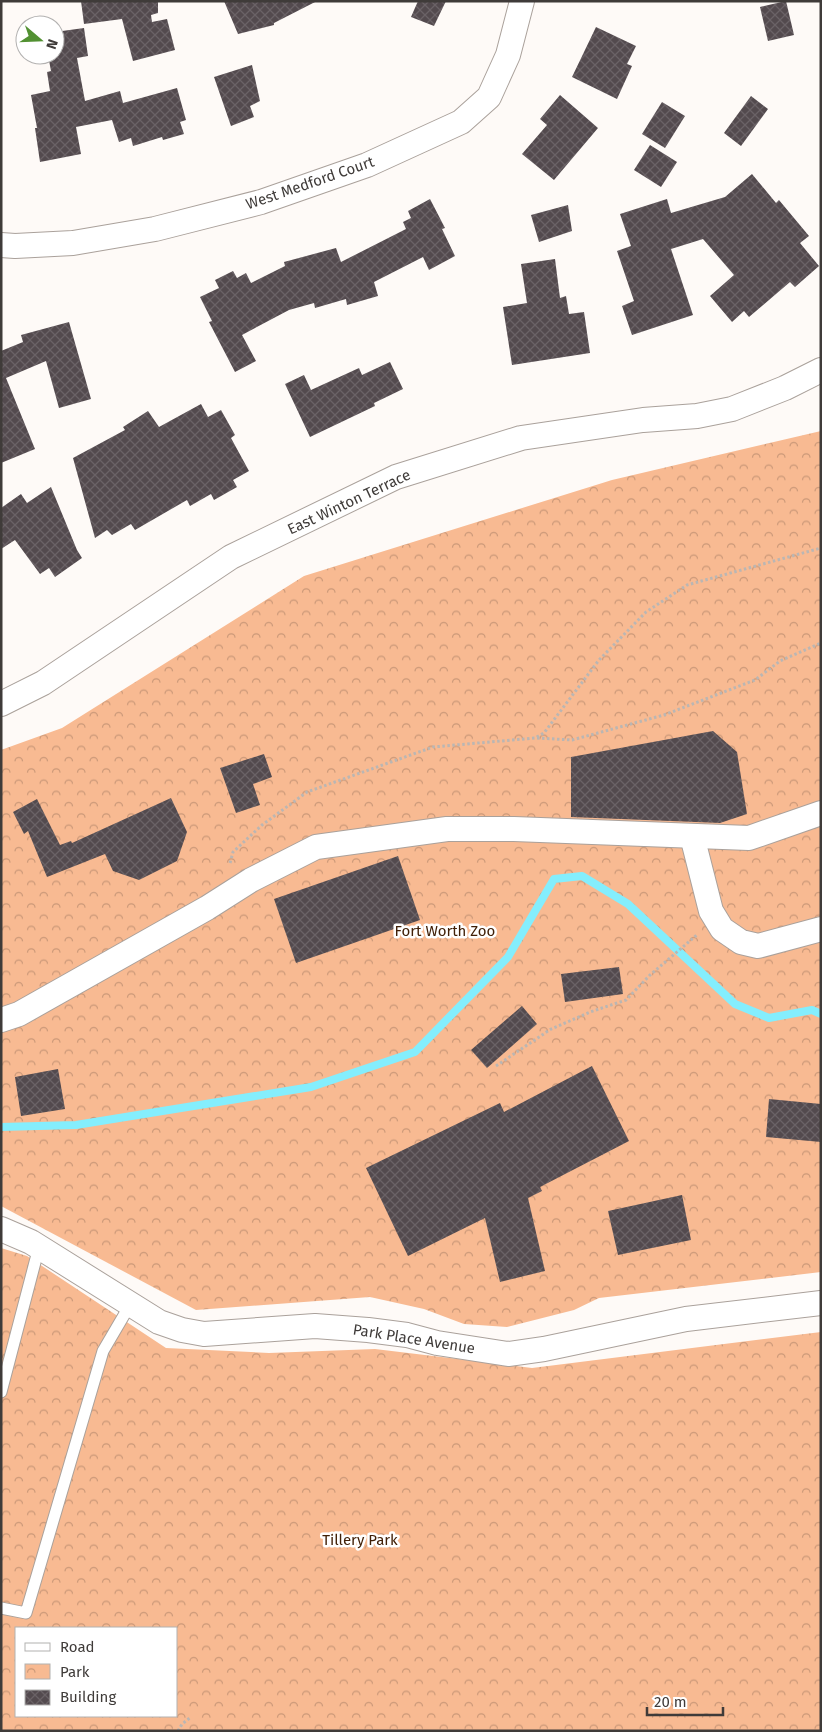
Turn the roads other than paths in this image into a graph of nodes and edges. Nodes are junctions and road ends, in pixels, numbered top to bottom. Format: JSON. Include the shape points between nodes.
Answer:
{"nodes":[{"id":1,"x":522,"y":1,"type":"edge"},
{"id":2,"x":6,"y":248,"type":"edge"},
{"id":3,"x":821,"y":370,"type":"edge"},
{"id":4,"x":1,"y":704,"type":"edge"},
{"id":5,"x":821,"y":813,"type":"edge"},
{"id":6,"x":692,"y":836,"type":"junction"},
{"id":7,"x":821,"y":929,"type":"edge"},
{"id":8,"x":1,"y":1020,"type":"edge"},
{"id":9,"x":1,"y":1229,"type":"edge"},
{"id":10,"x":39,"y":1247,"type":"junction"},
{"id":11,"x":821,"y":1303,"type":"edge"},
{"id":12,"x":130,"y":1305,"type":"junction"},
{"id":13,"x":1,"y":1392,"type":"edge"},
{"id":14,"x":1,"y":1608,"type":"edge"}],
"edges":[{"from":1,"to":2,"type":"street","name":"West Medford Court","via":[[508,55],[489,97],[461,122],[367,166],[261,202],[155,228],[73,243]]},
{"from":3,"to":4,"type":"street","name":"East Winton Terrace","via":[[732,409],[521,438],[396,477],[231,557],[42,683]]},
{"from":5,"to":6,"type":"street","via":[[749,838]]},
{"from":6,"to":7,"type":"street","via":[[711,911],[722,929],[741,942],[758,946]]},
{"from":6,"to":8,"type":"street","via":[[446,829],[316,847],[251,880],[19,1014]]},
{"from":9,"to":10,"type":"street","name":"Park Place Avenue"},
{"from":10,"to":12,"type":"street","name":"Park Place Avenue"},
{"from":10,"to":13,"type":"lane"},
{"from":11,"to":12,"type":"street","name":"Park Place Avenue","via":[[686,1319],[508,1354],[407,1335],[315,1326],[204,1334],[159,1322]]},
{"from":12,"to":14,"type":"lane","via":[[103,1351],[26,1613]]}]}
